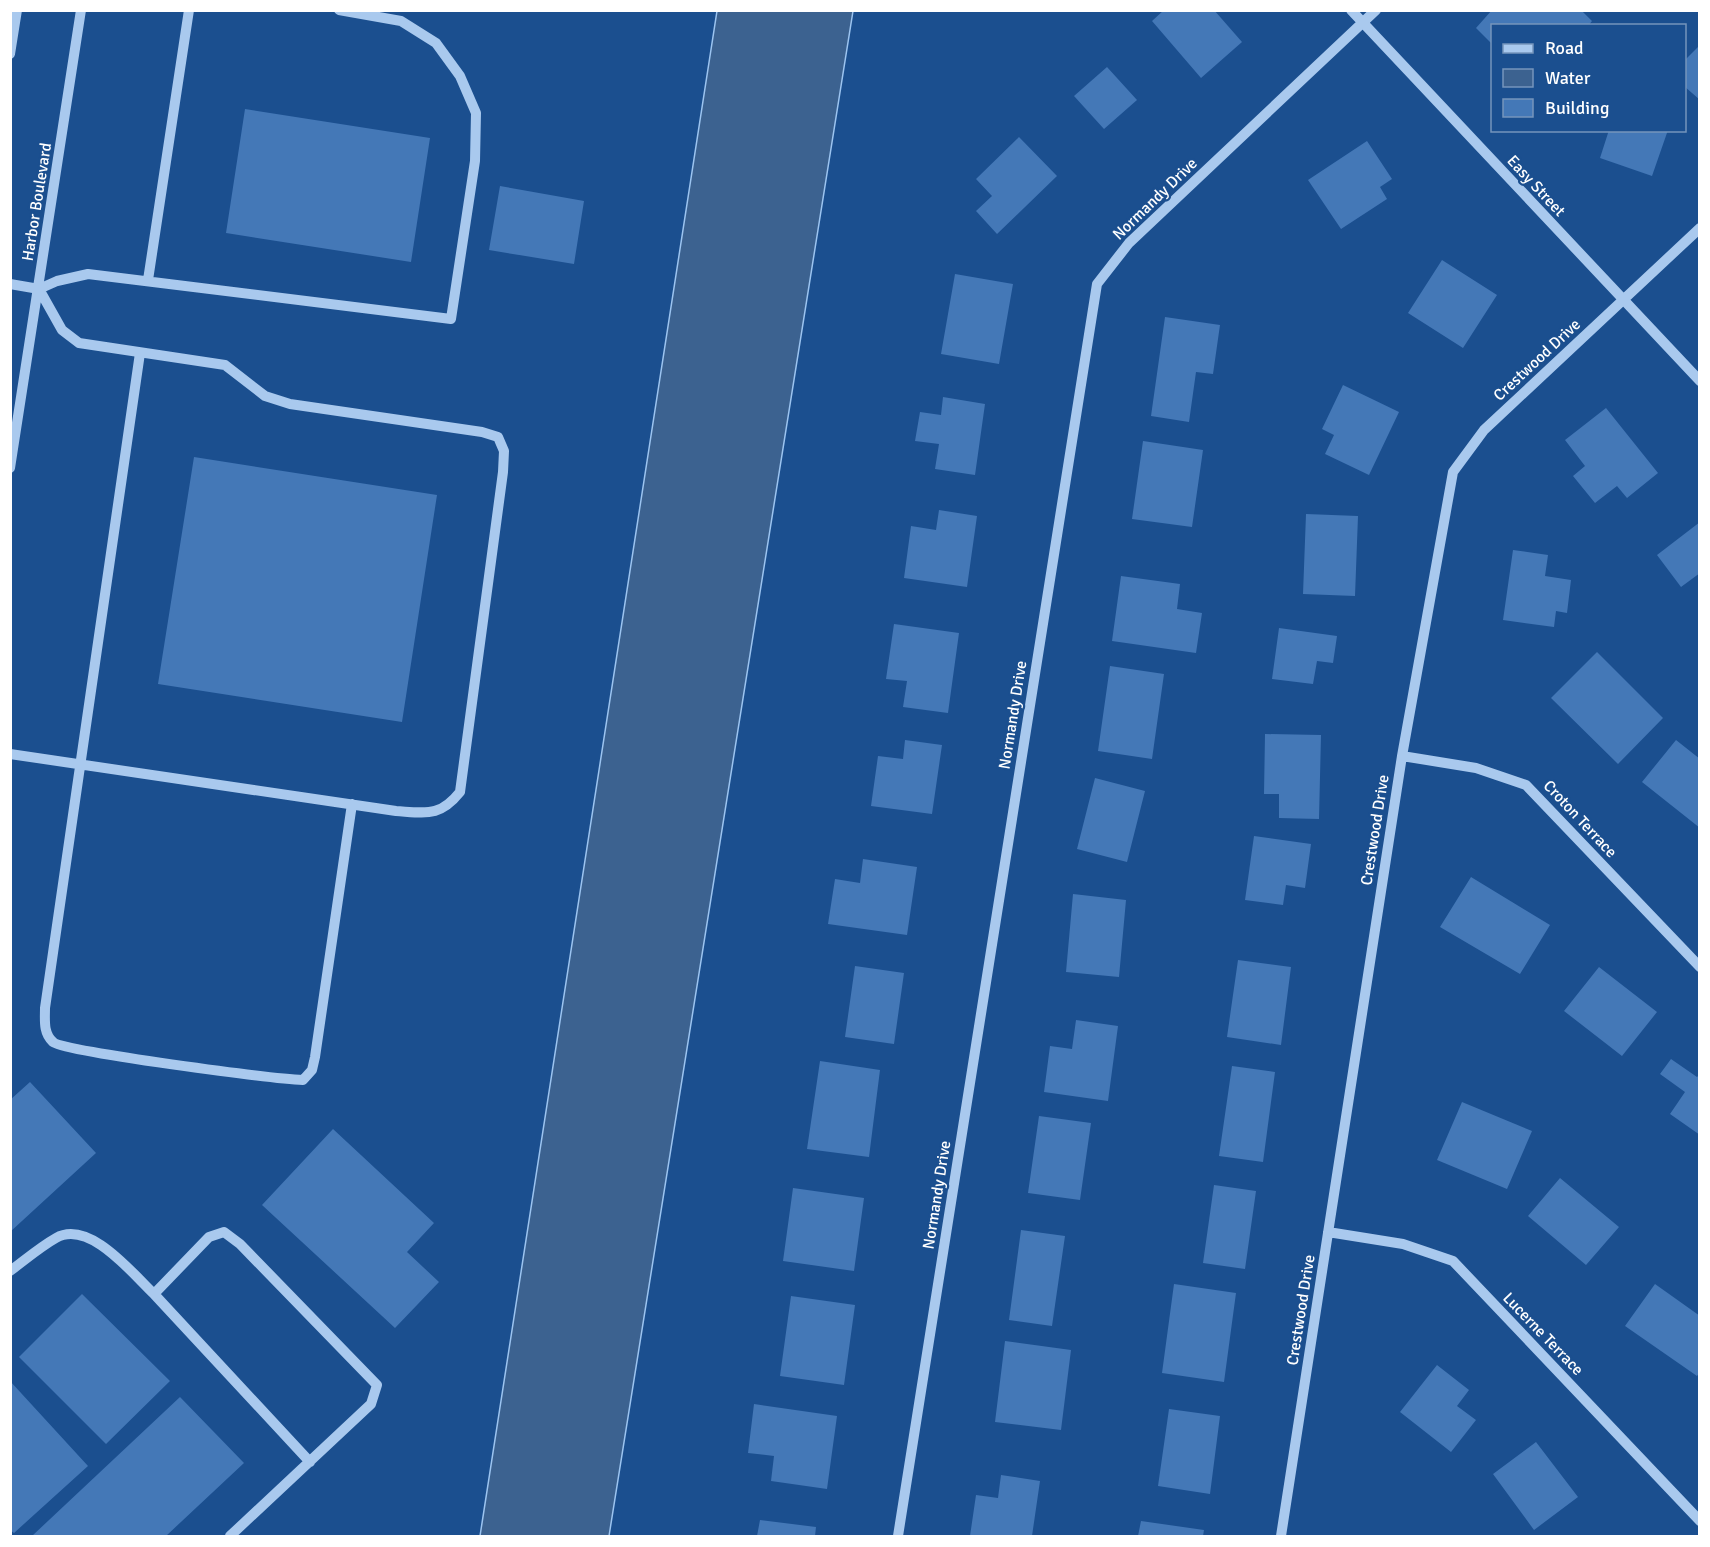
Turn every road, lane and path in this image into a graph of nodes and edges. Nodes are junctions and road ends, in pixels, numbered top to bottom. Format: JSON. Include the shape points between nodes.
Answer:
{"nodes":[{"id":1,"x":17,"y":10,"type":"edge"},
{"id":2,"x":81,"y":10,"type":"edge"},
{"id":3,"x":189,"y":10,"type":"edge"},
{"id":4,"x":339,"y":10,"type":"edge"},
{"id":5,"x":1351,"y":10,"type":"edge"},
{"id":6,"x":1376,"y":10,"type":"edge"},
{"id":7,"x":1363,"y":23,"type":"junction"},
{"id":8,"x":10,"y":54,"type":"edge"},
{"id":9,"x":1700,"y":228,"type":"edge"},
{"id":10,"x":148,"y":280,"type":"junction"},
{"id":11,"x":10,"y":284,"type":"edge"},
{"id":12,"x":39,"y":289,"type":"junction"},
{"id":13,"x":1623,"y":300,"type":"junction"},
{"id":14,"x":140,"y":353,"type":"junction"},
{"id":15,"x":1700,"y":381,"type":"edge"},
{"id":16,"x":10,"y":468,"type":"edge"},
{"id":17,"x":10,"y":754,"type":"edge"},
{"id":18,"x":1402,"y":756,"type":"junction"},
{"id":19,"x":82,"y":764,"type":"junction"},
{"id":20,"x":352,"y":804,"type":"junction"},
{"id":21,"x":1700,"y":967,"type":"edge"},
{"id":22,"x":1328,"y":1232,"type":"junction"},
{"id":23,"x":10,"y":1270,"type":"edge"},
{"id":24,"x":154,"y":1294,"type":"junction"},
{"id":25,"x":310,"y":1462,"type":"junction"},
{"id":26,"x":1700,"y":1521,"type":"edge"},
{"id":27,"x":230,"y":1536,"type":"edge"},
{"id":28,"x":898,"y":1536,"type":"edge"},
{"id":29,"x":1281,"y":1536,"type":"edge"}],
"edges":[{"from":1,"to":8,"type":"street"},
{"from":2,"to":12,"type":"street","name":"Harbor Boulevard"},
{"from":3,"to":10,"type":"street"},
{"from":4,"to":10,"type":"street","via":[[401,21],[436,43],[459,76],[476,113],[475,161],[451,319]]},
{"from":5,"to":7,"type":"street","name":"Easy Street"},
{"from":6,"to":7,"type":"street","name":"Normandy Drive"},
{"from":7,"to":13,"type":"street","name":"Easy Street"},
{"from":7,"to":28,"type":"street","name":"Normandy Drive","via":[[1129,243],[1097,284]]},
{"from":9,"to":13,"type":"street","name":"Crestwood Drive"},
{"from":10,"to":12,"type":"street","via":[[88,274]]},
{"from":11,"to":12,"type":"street"},
{"from":12,"to":14,"type":"street","via":[[62,330],[79,343]]},
{"from":12,"to":16,"type":"street","name":"Harbor Boulevard"},
{"from":13,"to":15,"type":"street","name":"Easy Street"},
{"from":13,"to":18,"type":"street","name":"Crestwood Drive","via":[[1484,430],[1453,472]]},
{"from":14,"to":19,"type":"street"},
{"from":14,"to":20,"type":"street","via":[[225,365],[265,396],[290,404],[498,437],[504,452],[503,472],[460,792],[448,807],[427,813]]},
{"from":17,"to":19,"type":"street"},
{"from":18,"to":21,"type":"street","name":"Croton Terrace","via":[[1476,768],[1526,785]]},
{"from":18,"to":22,"type":"street","name":"Crestwood Drive"},
{"from":19,"to":20,"type":"street"},
{"from":19,"to":20,"type":"street","via":[[45,1029],[54,1043],[69,1048],[284,1080],[303,1080],[312,1070]]},
{"from":22,"to":26,"type":"street","name":"Lucerne Terrace","via":[[1403,1244],[1452,1261]]},
{"from":22,"to":29,"type":"street","name":"Crestwood Drive"},
{"from":23,"to":24,"type":"street","via":[[58,1236],[76,1233],[95,1239]]},
{"from":24,"to":25,"type":"street"},
{"from":24,"to":25,"type":"street","via":[[209,1238],[224,1232],[377,1385],[371,1404]]},
{"from":25,"to":27,"type":"street"}]}
